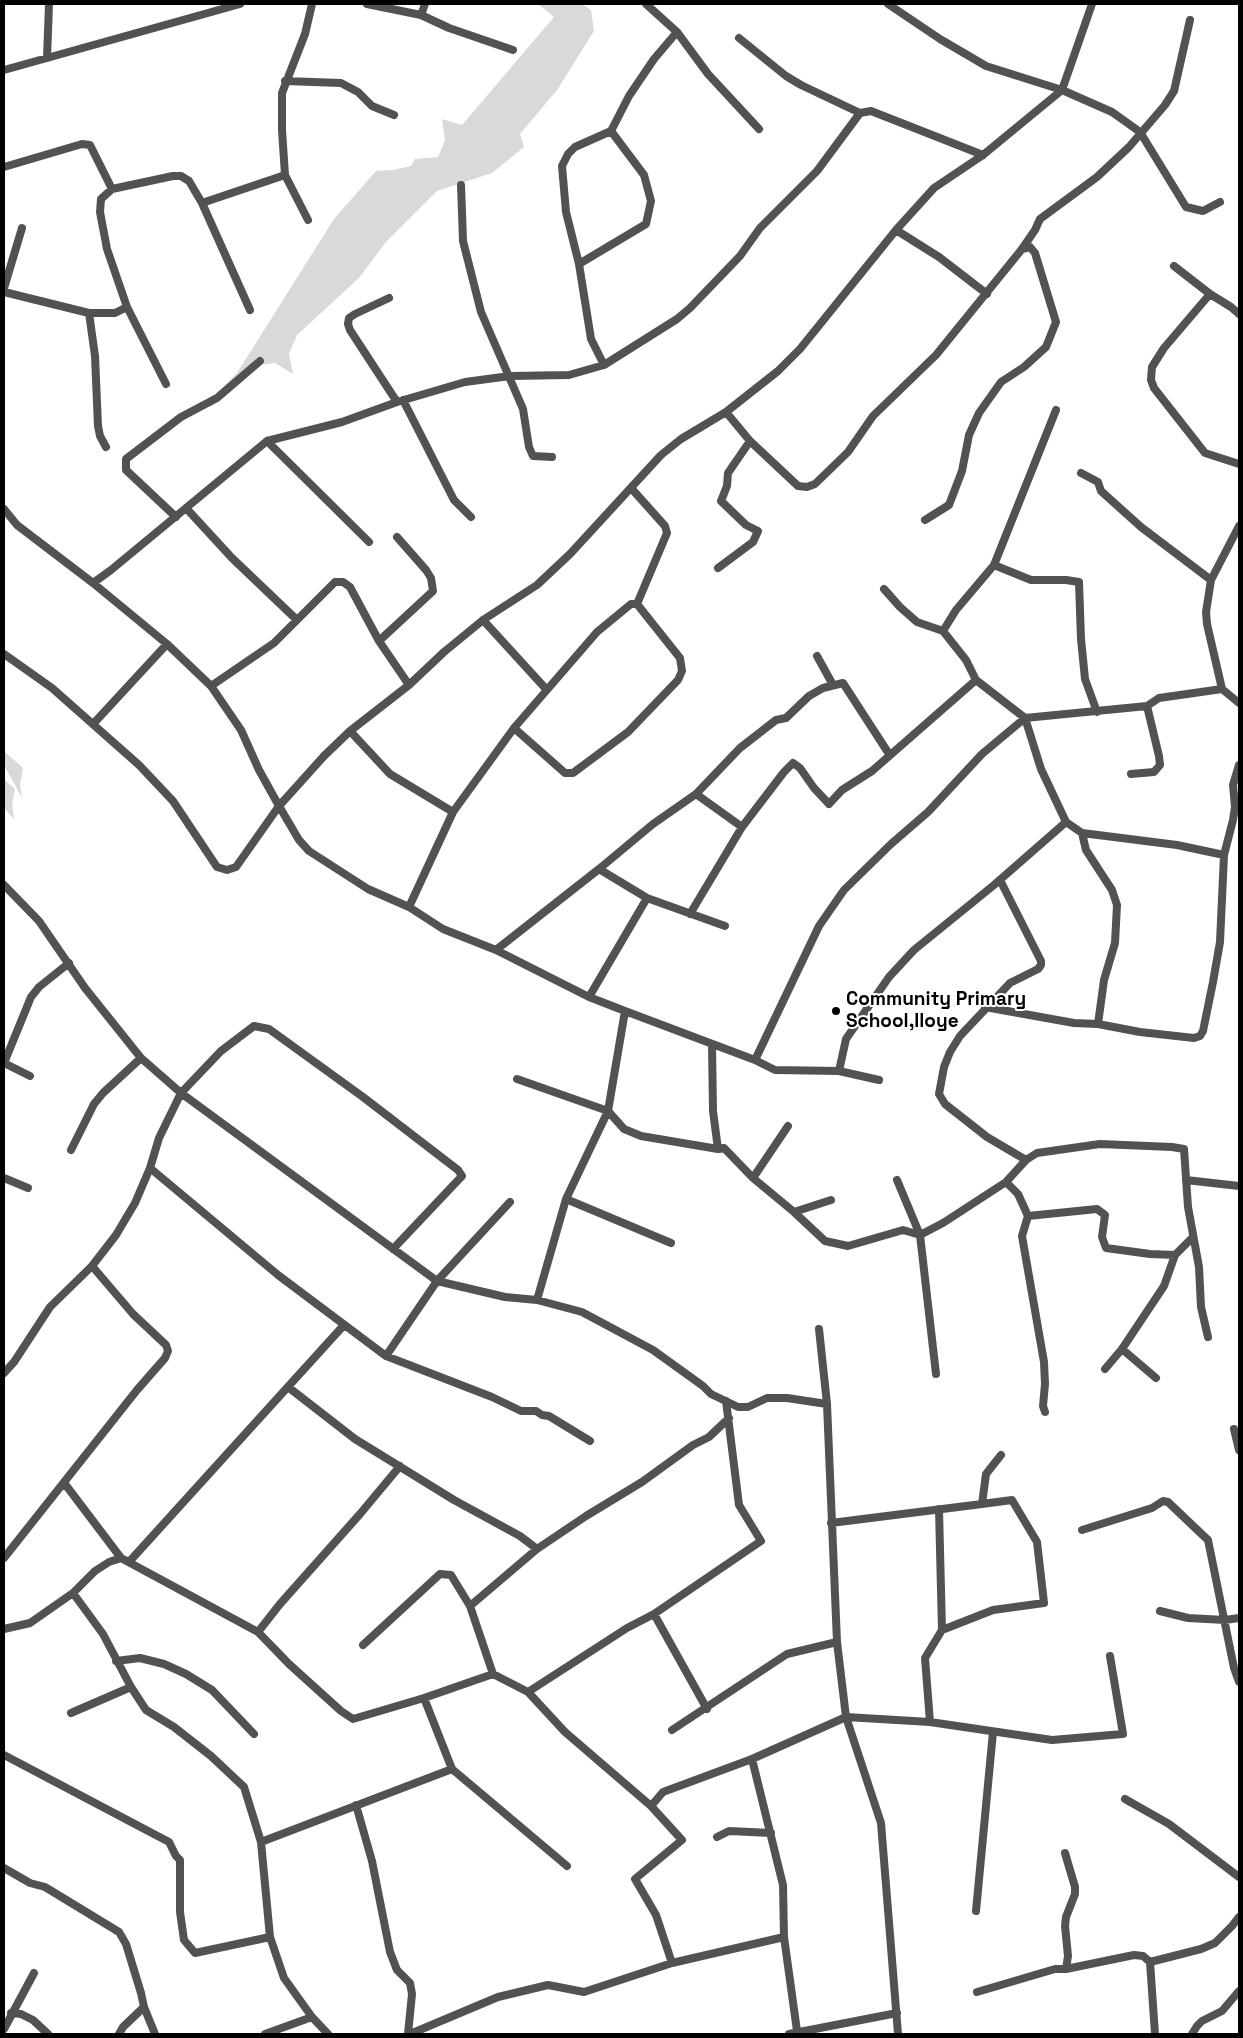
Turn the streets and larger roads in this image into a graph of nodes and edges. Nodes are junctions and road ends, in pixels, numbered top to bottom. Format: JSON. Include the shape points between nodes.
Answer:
{"nodes":[{"id":1,"x":49,"y":4,"type":"edge"},
{"id":2,"x":240,"y":4,"type":"edge"},
{"id":3,"x":312,"y":4,"type":"edge"},
{"id":4,"x":366,"y":4,"type":"edge"},
{"id":5,"x":425,"y":4,"type":"edge"},
{"id":6,"x":646,"y":4,"type":"edge"},
{"id":7,"x":888,"y":4,"type":"edge"},
{"id":8,"x":1092,"y":4,"type":"edge"},
{"id":9,"x":421,"y":15,"type":"junction"},
{"id":10,"x":1190,"y":20,"type":"dead end"},
{"id":11,"x":677,"y":32,"type":"junction"},
{"id":12,"x":739,"y":38,"type":"dead end"},
{"id":13,"x":513,"y":50,"type":"dead end"},
{"id":14,"x":48,"y":58,"type":"junction"},
{"id":15,"x":4,"y":70,"type":"edge"},
{"id":16,"x":285,"y":81,"type":"junction"},
{"id":17,"x":1062,"y":90,"type":"junction"},
{"id":18,"x":860,"y":113,"type":"junction"},
{"id":19,"x":394,"y":115,"type":"dead end"},
{"id":20,"x":759,"y":129,"type":"dead end"},
{"id":21,"x":611,"y":131,"type":"junction"},
{"id":22,"x":1140,"y":132,"type":"junction"},
{"id":23,"x":983,"y":155,"type":"junction"},
{"id":24,"x":4,"y":167,"type":"edge"},
{"id":25,"x":285,"y":175,"type":"junction"},
{"id":26,"x":461,"y":185,"type":"dead end"},
{"id":27,"x":112,"y":189,"type":"junction"},
{"id":28,"x":1220,"y":202,"type":"dead end"},
{"id":29,"x":202,"y":203,"type":"junction"},
{"id":30,"x":308,"y":220,"type":"dead end"},
{"id":31,"x":22,"y":228,"type":"dead end"},
{"id":32,"x":896,"y":230,"type":"junction"},
{"id":33,"x":1026,"y":248,"type":"junction"},
{"id":34,"x":579,"y":264,"type":"junction"},
{"id":35,"x":1174,"y":266,"type":"dead end"},
{"id":36,"x":4,"y":288,"type":"edge"},
{"id":37,"x":4,"y":292,"type":"edge"},
{"id":38,"x":987,"y":294,"type":"junction"},
{"id":39,"x":1210,"y":294,"type":"junction"},
{"id":40,"x":389,"y":298,"type":"dead end"},
{"id":41,"x":128,"y":307,"type":"junction"},
{"id":42,"x":250,"y":310,"type":"dead end"},
{"id":43,"x":89,"y":313,"type":"junction"},
{"id":44,"x":1239,"y":314,"type":"edge"},
{"id":45,"x":260,"y":361,"type":"dead end"},
{"id":46,"x":604,"y":365,"type":"junction"},
{"id":47,"x":510,"y":376,"type":"junction"},
{"id":48,"x":166,"y":384,"type":"dead end"},
{"id":49,"x":400,"y":401,"type":"junction"},
{"id":50,"x":1056,"y":410,"type":"dead end"},
{"id":51,"x":726,"y":412,"type":"junction"},
{"id":52,"x":267,"y":441,"type":"junction"},
{"id":53,"x":750,"y":441,"type":"junction"},
{"id":54,"x":106,"y":447,"type":"dead end"},
{"id":55,"x":552,"y":457,"type":"dead end"},
{"id":56,"x":1239,"y":464,"type":"edge"},
{"id":57,"x":1080,"y":473,"type":"dead end"},
{"id":58,"x":631,"y":488,"type":"junction"},
{"id":59,"x":186,"y":508,"type":"junction"},
{"id":60,"x":4,"y":509,"type":"edge"},
{"id":61,"x":176,"y":516,"type":"junction"},
{"id":62,"x":471,"y":517,"type":"dead end"},
{"id":63,"x":925,"y":520,"type":"dead end"},
{"id":64,"x":1239,"y":526,"type":"edge"},
{"id":65,"x":397,"y":537,"type":"dead end"},
{"id":66,"x":369,"y":542,"type":"dead end"},
{"id":67,"x":994,"y":566,"type":"junction"},
{"id":68,"x":718,"y":568,"type":"dead end"},
{"id":69,"x":1211,"y":580,"type":"junction"},
{"id":70,"x":93,"y":583,"type":"junction"},
{"id":71,"x":884,"y":589,"type":"dead end"},
{"id":72,"x":637,"y":604,"type":"junction"},
{"id":73,"x":296,"y":620,"type":"junction"},
{"id":74,"x":484,"y":620,"type":"junction"},
{"id":75,"x":943,"y":631,"type":"junction"},
{"id":76,"x":379,"y":641,"type":"junction"},
{"id":77,"x":167,"y":644,"type":"junction"},
{"id":78,"x":4,"y":654,"type":"edge"},
{"id":79,"x":817,"y":656,"type":"dead end"},
{"id":80,"x":976,"y":680,"type":"junction"},
{"id":81,"x":408,"y":685,"type":"junction"},
{"id":82,"x":833,"y":685,"type":"junction"},
{"id":83,"x":211,"y":686,"type":"junction"},
{"id":84,"x":1222,"y":689,"type":"junction"},
{"id":85,"x":546,"y":690,"type":"junction"},
{"id":86,"x":1239,"y":703,"type":"edge"},
{"id":87,"x":1147,"y":706,"type":"junction"},
{"id":88,"x":1097,"y":712,"type":"junction"},
{"id":89,"x":1025,"y":718,"type":"junction"},
{"id":90,"x":94,"y":723,"type":"junction"},
{"id":91,"x":514,"y":728,"type":"junction"},
{"id":92,"x":350,"y":731,"type":"junction"},
{"id":93,"x":889,"y":754,"type":"junction"},
{"id":94,"x":1239,"y":766,"type":"edge"},
{"id":95,"x":1131,"y":774,"type":"dead end"},
{"id":96,"x":696,"y":794,"type":"junction"},
{"id":97,"x":279,"y":806,"type":"junction"},
{"id":98,"x":453,"y":812,"type":"junction"},
{"id":99,"x":1066,"y":822,"type":"junction"},
{"id":100,"x":742,"y":827,"type":"junction"},
{"id":101,"x":1082,"y":833,"type":"junction"},
{"id":102,"x":1224,"y":855,"type":"junction"},
{"id":103,"x":599,"y":870,"type":"junction"},
{"id":104,"x":1000,"y":880,"type":"junction"},
{"id":105,"x":4,"y":885,"type":"edge"},
{"id":106,"x":647,"y":898,"type":"junction"},
{"id":107,"x":409,"y":908,"type":"junction"},
{"id":108,"x":690,"y":914,"type":"junction"},
{"id":109,"x":725,"y":926,"type":"dead end"},
{"id":110,"x":496,"y":950,"type":"junction"},
{"id":111,"x":69,"y":963,"type":"junction"},
{"id":112,"x":589,"y":996,"type":"junction"},
{"id":113,"x":985,"y":1007,"type":"junction"},
{"id":114,"x":625,"y":1011,"type":"junction"},
{"id":115,"x":1098,"y":1024,"type":"junction"},
{"id":116,"x":712,"y":1045,"type":"junction"},
{"id":117,"x":141,"y":1058,"type":"junction"},
{"id":118,"x":755,"y":1060,"type":"junction"},
{"id":119,"x":4,"y":1063,"type":"edge"},
{"id":120,"x":839,"y":1071,"type":"junction"},
{"id":121,"x":30,"y":1076,"type":"dead end"},
{"id":122,"x":517,"y":1079,"type":"dead end"},
{"id":123,"x":879,"y":1080,"type":"dead end"},
{"id":124,"x":181,"y":1093,"type":"junction"},
{"id":125,"x":608,"y":1112,"type":"junction"},
{"id":126,"x":788,"y":1126,"type":"dead end"},
{"id":127,"x":718,"y":1149,"type":"junction"},
{"id":128,"x":71,"y":1150,"type":"dead end"},
{"id":129,"x":1026,"y":1160,"type":"junction"},
{"id":130,"x":150,"y":1168,"type":"junction"},
{"id":131,"x":4,"y":1178,"type":"edge"},
{"id":132,"x":753,"y":1178,"type":"junction"},
{"id":133,"x":897,"y":1180,"type":"dead end"},
{"id":134,"x":1186,"y":1180,"type":"junction"},
{"id":135,"x":1006,"y":1182,"type":"junction"},
{"id":136,"x":1239,"y":1186,"type":"edge"},
{"id":137,"x":28,"y":1188,"type":"dead end"},
{"id":138,"x":566,"y":1198,"type":"junction"},
{"id":139,"x":831,"y":1200,"type":"dead end"},
{"id":140,"x":510,"y":1202,"type":"dead end"},
{"id":141,"x":794,"y":1212,"type":"junction"},
{"id":142,"x":1028,"y":1216,"type":"junction"},
{"id":143,"x":920,"y":1235,"type":"junction"},
{"id":144,"x":1192,"y":1238,"type":"junction"},
{"id":145,"x":671,"y":1243,"type":"dead end"},
{"id":146,"x":393,"y":1249,"type":"junction"},
{"id":147,"x":1174,"y":1254,"type":"junction"},
{"id":148,"x":92,"y":1266,"type":"junction"},
{"id":149,"x":437,"y":1281,"type":"junction"},
{"id":150,"x":537,"y":1300,"type":"junction"},
{"id":151,"x":344,"y":1325,"type":"junction"},
{"id":152,"x":819,"y":1329,"type":"dead end"},
{"id":153,"x":1208,"y":1337,"type":"dead end"},
{"id":154,"x":1122,"y":1349,"type":"junction"},
{"id":155,"x":386,"y":1356,"type":"junction"},
{"id":156,"x":1105,"y":1369,"type":"dead end"},
{"id":157,"x":4,"y":1373,"type":"edge"},
{"id":158,"x":936,"y":1374,"type":"dead end"},
{"id":159,"x":1156,"y":1378,"type":"dead end"},
{"id":160,"x":288,"y":1387,"type":"junction"},
{"id":161,"x":726,"y":1401,"type":"junction"},
{"id":162,"x":827,"y":1404,"type":"junction"},
{"id":163,"x":1045,"y":1412,"type":"dead end"},
{"id":164,"x":729,"y":1418,"type":"junction"},
{"id":165,"x":1234,"y":1429,"type":"dead end"},
{"id":166,"x":590,"y":1441,"type":"dead end"},
{"id":167,"x":1239,"y":1450,"type":"edge"},
{"id":168,"x":1001,"y":1455,"type":"dead end"},
{"id":169,"x":400,"y":1466,"type":"junction"},
{"id":170,"x":64,"y":1484,"type":"junction"},
{"id":171,"x":982,"y":1504,"type":"junction"},
{"id":172,"x":939,"y":1509,"type":"junction"},
{"id":173,"x":831,"y":1523,"type":"junction"},
{"id":174,"x":1082,"y":1530,"type":"dead end"},
{"id":175,"x":537,"y":1549,"type":"junction"},
{"id":176,"x":4,"y":1558,"type":"edge"},
{"id":177,"x":122,"y":1558,"type":"junction"},
{"id":178,"x":129,"y":1562,"type":"junction"},
{"id":179,"x":73,"y":1593,"type":"junction"},
{"id":180,"x":470,"y":1606,"type":"junction"},
{"id":181,"x":1160,"y":1611,"type":"dead end"},
{"id":182,"x":654,"y":1614,"type":"junction"},
{"id":183,"x":1239,"y":1618,"type":"edge"},
{"id":184,"x":1225,"y":1620,"type":"junction"},
{"id":185,"x":4,"y":1629,"type":"edge"},
{"id":186,"x":942,"y":1630,"type":"junction"},
{"id":187,"x":258,"y":1632,"type":"junction"},
{"id":188,"x":837,"y":1642,"type":"junction"},
{"id":189,"x":363,"y":1645,"type":"dead end"},
{"id":190,"x":1110,"y":1656,"type":"dead end"},
{"id":191,"x":116,"y":1661,"type":"junction"},
{"id":192,"x":493,"y":1674,"type":"junction"},
{"id":193,"x":1239,"y":1682,"type":"edge"},
{"id":194,"x":131,"y":1688,"type":"junction"},
{"id":195,"x":528,"y":1692,"type":"junction"},
{"id":196,"x":424,"y":1698,"type":"junction"},
{"id":197,"x":707,"y":1709,"type":"junction"},
{"id":198,"x":71,"y":1713,"type":"dead end"},
{"id":199,"x":846,"y":1717,"type":"junction"},
{"id":200,"x":930,"y":1722,"type":"junction"},
{"id":201,"x":672,"y":1730,"type":"dead end"},
{"id":202,"x":993,"y":1732,"type":"junction"},
{"id":203,"x":254,"y":1734,"type":"dead end"},
{"id":204,"x":4,"y":1755,"type":"edge"},
{"id":205,"x":752,"y":1759,"type":"junction"},
{"id":206,"x":452,"y":1769,"type":"junction"},
{"id":207,"x":1125,"y":1800,"type":"dead end"},
{"id":208,"x":356,"y":1805,"type":"junction"},
{"id":209,"x":651,"y":1806,"type":"junction"},
{"id":210,"x":771,"y":1833,"type":"junction"},
{"id":211,"x":717,"y":1837,"type":"dead end"},
{"id":212,"x":261,"y":1842,"type":"junction"},
{"id":213,"x":1065,"y":1853,"type":"dead end"},
{"id":214,"x":567,"y":1866,"type":"dead end"},
{"id":215,"x":4,"y":1868,"type":"edge"},
{"id":216,"x":1239,"y":1877,"type":"edge"},
{"id":217,"x":976,"y":1910,"type":"dead end"},
{"id":218,"x":1239,"y":1917,"type":"edge"},
{"id":219,"x":270,"y":1937,"type":"junction"},
{"id":220,"x":784,"y":1937,"type":"junction"},
{"id":221,"x":1068,"y":1956,"type":"junction"},
{"id":222,"x":1150,"y":1962,"type":"junction"},
{"id":223,"x":672,"y":1964,"type":"junction"},
{"id":224,"x":1077,"y":1965,"type":"junction"},
{"id":225,"x":1066,"y":1969,"type":"junction"},
{"id":226,"x":34,"y":1973,"type":"dead end"},
{"id":227,"x":1239,"y":1991,"type":"edge"},
{"id":228,"x":977,"y":1992,"type":"dead end"},
{"id":229,"x":144,"y":2006,"type":"junction"},
{"id":230,"x":897,"y":2013,"type":"junction"},
{"id":231,"x":11,"y":2014,"type":"junction"},
{"id":232,"x":312,"y":2017,"type":"junction"},
{"id":233,"x":4,"y":2029,"type":"edge"},
{"id":234,"x":793,"y":2033,"type":"edge"},
{"id":235,"x":48,"y":2034,"type":"edge"},
{"id":236,"x":119,"y":2034,"type":"edge"},
{"id":237,"x":155,"y":2034,"type":"edge"},
{"id":238,"x":265,"y":2034,"type":"edge"},
{"id":239,"x":328,"y":2034,"type":"edge"},
{"id":240,"x":409,"y":2034,"type":"edge"},
{"id":241,"x":898,"y":2034,"type":"edge"},
{"id":242,"x":1155,"y":2034,"type":"edge"},
{"id":243,"x":1192,"y":2034,"type":"edge"}],
"edges":[{"from":1,"to":14,"type":"street"},
{"from":2,"to":14,"type":"street"},
{"from":3,"to":16,"type":"street","via":[[305,34]]},
{"from":4,"to":9,"type":"street"},
{"from":5,"to":9,"type":"street"},
{"from":6,"to":11,"type":"street"},
{"from":7,"to":17,"type":"street","via":[[986,66]]},
{"from":8,"to":17,"type":"street"},
{"from":9,"to":13,"type":"street"},
{"from":10,"to":22,"type":"street","via":[[1174,91]]},
{"from":11,"to":20,"type":"street","via":[[708,74]]},
{"from":11,"to":21,"type":"street","via":[[629,96]]},
{"from":12,"to":18,"type":"street","via":[[786,76]]},
{"from":14,"to":15,"type":"street"},
{"from":16,"to":19,"type":"street","via":[[341,84],[358,92],[372,106]]},
{"from":16,"to":25,"type":"street","via":[[282,93]]},
{"from":17,"to":22,"type":"street","via":[[1112,112]]},
{"from":17,"to":23,"type":"street"},
{"from":18,"to":23,"type":"street","via":[[871,111]]},
{"from":18,"to":46,"type":"street","via":[[816,171],[760,228],[740,256],[690,308]]},
{"from":21,"to":34,"type":"street","via":[[576,147],[562,166],[566,212]]},
{"from":21,"to":34,"type":"street","via":[[644,175],[652,201],[646,224]]},
{"from":22,"to":28,"type":"street","via":[[1186,206],[1204,211]]},
{"from":22,"to":33,"type":"street","via":[[1097,177],[1040,218]]},
{"from":23,"to":32,"type":"street","via":[[934,188]]},
{"from":24,"to":27,"type":"street","via":[[90,144]]},
{"from":25,"to":29,"type":"street"},
{"from":25,"to":30,"type":"street"},
{"from":26,"to":47,"type":"street","via":[[463,241],[481,312]]},
{"from":27,"to":29,"type":"street","via":[[181,176],[189,181]]},
{"from":27,"to":41,"type":"street","via":[[101,199],[100,212],[107,249]]},
{"from":29,"to":42,"type":"street"},
{"from":31,"to":36,"type":"street"},
{"from":32,"to":38,"type":"street","via":[[939,257]]},
{"from":32,"to":51,"type":"street","via":[[800,349]]},
{"from":33,"to":38,"type":"street"},
{"from":33,"to":63,"type":"street","via":[[1034,253],[1056,322],[1046,347],[1001,382],[978,413],[949,505]]},
{"from":34,"to":46,"type":"street","via":[[591,339]]},
{"from":35,"to":39,"type":"street"},
{"from":37,"to":43,"type":"street"},
{"from":38,"to":53,"type":"street","via":[[936,355],[873,416],[848,452],[816,484],[798,486]]},
{"from":39,"to":44,"type":"street"},
{"from":39,"to":56,"type":"street","via":[[1164,348],[1152,367],[1151,380],[1205,453]]},
{"from":40,"to":49,"type":"street","via":[[355,314],[349,318],[348,324]]},
{"from":41,"to":43,"type":"street","via":[[115,313]]},
{"from":41,"to":48,"type":"street"},
{"from":43,"to":54,"type":"street","via":[[98,426]]},
{"from":45,"to":61,"type":"street","via":[[217,398],[181,417],[126,459],[126,470]]},
{"from":46,"to":47,"type":"street","via":[[569,375]]},
{"from":47,"to":49,"type":"street","via":[[465,382]]},
{"from":47,"to":55,"type":"street","via":[[523,408],[533,456]]},
{"from":49,"to":52,"type":"street","via":[[342,422]]},
{"from":49,"to":62,"type":"street","via":[[454,500]]},
{"from":50,"to":67,"type":"street"},
{"from":51,"to":53,"type":"street"},
{"from":51,"to":58,"type":"street","via":[[681,439]]},
{"from":52,"to":59,"type":"street"},
{"from":52,"to":66,"type":"street"},
{"from":53,"to":68,"type":"street","via":[[728,473],[721,501],[746,525],[758,531],[754,542]]},
{"from":57,"to":69,"type":"street","via":[[1098,482],[1101,492],[1141,527]]},
{"from":58,"to":72,"type":"street","via":[[665,526],[667,533]]},
{"from":58,"to":74,"type":"street","via":[[537,585]]},
{"from":59,"to":61,"type":"street"},
{"from":59,"to":73,"type":"street"},
{"from":60,"to":70,"type":"street","via":[[17,525]]},
{"from":61,"to":70,"type":"street"},
{"from":64,"to":69,"type":"street"},
{"from":65,"to":76,"type":"street","via":[[426,570],[433,591]]},
{"from":67,"to":75,"type":"street","via":[[956,610]]},
{"from":67,"to":88,"type":"street","via":[[1031,580],[1079,582],[1086,679]]},
{"from":69,"to":84,"type":"street","via":[[1206,602],[1207,624]]},
{"from":70,"to":77,"type":"street"},
{"from":71,"to":75,"type":"street","via":[[917,622]]},
{"from":72,"to":85,"type":"street","via":[[631,604],[597,632]]},
{"from":72,"to":91,"type":"street","via":[[680,658],[682,671],[678,680],[628,732],[573,773],[565,773]]},
{"from":73,"to":76,"type":"street","via":[[335,582],[342,582],[350,587]]},
{"from":73,"to":83,"type":"street","via":[[274,643]]},
{"from":74,"to":81,"type":"street"},
{"from":74,"to":85,"type":"street"},
{"from":75,"to":80,"type":"street","via":[[966,660]]},
{"from":76,"to":81,"type":"street"},
{"from":77,"to":83,"type":"street"},
{"from":77,"to":90,"type":"street"},
{"from":78,"to":90,"type":"street"},
{"from":79,"to":82,"type":"street"},
{"from":80,"to":89,"type":"street"},
{"from":80,"to":93,"type":"street"},
{"from":81,"to":92,"type":"street"},
{"from":82,"to":93,"type":"street","via":[[842,683]]},
{"from":82,"to":96,"type":"street","via":[[809,696],[786,718],[776,720],[740,748]]},
{"from":83,"to":97,"type":"street","via":[[241,730]]},
{"from":84,"to":86,"type":"street"},
{"from":84,"to":87,"type":"street","via":[[1159,698]]},
{"from":85,"to":91,"type":"street"},
{"from":87,"to":88,"type":"street"},
{"from":87,"to":95,"type":"street","via":[[1160,766],[1154,772]]},
{"from":88,"to":89,"type":"street"},
{"from":89,"to":99,"type":"street","via":[[1041,769]]},
{"from":89,"to":118,"type":"street","via":[[982,754],[928,812],[844,890],[819,926]]},
{"from":90,"to":97,"type":"street","via":[[173,800],[217,867],[227,870],[236,867]]},
{"from":91,"to":98,"type":"street"},
{"from":92,"to":97,"type":"street"},
{"from":92,"to":98,"type":"street","via":[[390,774]]},
{"from":93,"to":100,"type":"street","via":[[829,804],[793,763]]},
{"from":94,"to":102,"type":"street","via":[[1234,785],[1233,820]]},
{"from":96,"to":100,"type":"street"},
{"from":96,"to":103,"type":"street","via":[[653,824]]},
{"from":97,"to":107,"type":"street","via":[[309,851],[368,889]]},
{"from":98,"to":107,"type":"street"},
{"from":99,"to":101,"type":"street"},
{"from":99,"to":104,"type":"street"},
{"from":100,"to":108,"type":"street"},
{"from":101,"to":102,"type":"street","via":[[1177,845]]},
{"from":101,"to":115,"type":"street","via":[[1086,850],[1112,890],[1117,905],[1115,943],[1104,980]]},
{"from":102,"to":115,"type":"street","via":[[1220,942],[1200,1036],[1140,1032]]},
{"from":103,"to":106,"type":"street"},
{"from":103,"to":110,"type":"street"},
{"from":104,"to":113,"type":"street","via":[[1041,965],[1010,983]]},
{"from":104,"to":120,"type":"street","via":[[914,950],[888,977],[846,1039]]},
{"from":105,"to":111,"type":"street","via":[[38,921]]},
{"from":106,"to":108,"type":"street"},
{"from":106,"to":112,"type":"street"},
{"from":107,"to":110,"type":"street","via":[[443,929]]},
{"from":108,"to":109,"type":"street"},
{"from":110,"to":112,"type":"street"},
{"from":111,"to":117,"type":"street"},
{"from":111,"to":119,"type":"street","via":[[31,997]]},
{"from":112,"to":114,"type":"street"},
{"from":113,"to":115,"type":"street","via":[[1074,1023]]},
{"from":113,"to":129,"type":"street","via":[[950,1052],[939,1094],[945,1104],[987,1137]]},
{"from":114,"to":116,"type":"street"},
{"from":114,"to":125,"type":"street"},
{"from":116,"to":118,"type":"street"},
{"from":116,"to":127,"type":"street","via":[[713,1111]]},
{"from":117,"to":124,"type":"street"},
{"from":117,"to":128,"type":"street","via":[[103,1092]]},
{"from":118,"to":120,"type":"street","via":[[775,1070]]},
{"from":119,"to":121,"type":"street"},
{"from":120,"to":123,"type":"street"},
{"from":122,"to":125,"type":"street"},
{"from":124,"to":130,"type":"street","via":[[159,1138]]},
{"from":124,"to":146,"type":"street"},
{"from":124,"to":146,"type":"street","via":[[221,1051],[254,1026],[269,1029],[363,1096],[462,1176]]},
{"from":125,"to":127,"type":"street","via":[[624,1129],[641,1136]]},
{"from":125,"to":138,"type":"street"},
{"from":126,"to":132,"type":"street"},
{"from":127,"to":132,"type":"street","via":[[724,1148]]},
{"from":129,"to":134,"type":"street","via":[[1036,1153],[1100,1144],[1172,1146],[1184,1149]]},
{"from":129,"to":135,"type":"street"},
{"from":130,"to":148,"type":"street","via":[[135,1203]]},
{"from":130,"to":151,"type":"street"},
{"from":131,"to":137,"type":"street"},
{"from":132,"to":141,"type":"street"},
{"from":133,"to":143,"type":"street"},
{"from":134,"to":136,"type":"street"},
{"from":134,"to":144,"type":"street"},
{"from":135,"to":142,"type":"street","via":[[1018,1194]]},
{"from":135,"to":143,"type":"street"},
{"from":138,"to":145,"type":"street"},
{"from":138,"to":150,"type":"street"},
{"from":139,"to":141,"type":"street"},
{"from":140,"to":149,"type":"street"},
{"from":141,"to":143,"type":"street","via":[[825,1241],[848,1246],[904,1230]]},
{"from":142,"to":147,"type":"street","via":[[1097,1210],[1105,1215],[1102,1236],[1106,1248]]},
{"from":142,"to":163,"type":"street","via":[[1022,1236],[1044,1362],[1042,1406]]},
{"from":143,"to":158,"type":"street"},
{"from":144,"to":147,"type":"street"},
{"from":144,"to":153,"type":"street"},
{"from":146,"to":149,"type":"street"},
{"from":147,"to":154,"type":"street","via":[[1164,1286]]},
{"from":148,"to":157,"type":"street","via":[[50,1307]]},
{"from":148,"to":170,"type":"street","via":[[133,1314],[166,1345],[168,1351]]},
{"from":149,"to":150,"type":"street"},
{"from":149,"to":155,"type":"street"},
{"from":150,"to":161,"type":"street","via":[[582,1312],[598,1320],[653,1350],[711,1394]]},
{"from":151,"to":155,"type":"street"},
{"from":151,"to":160,"type":"street"},
{"from":152,"to":162,"type":"street"},
{"from":154,"to":156,"type":"street"},
{"from":154,"to":159,"type":"street"},
{"from":155,"to":166,"type":"street","via":[[521,1411],[536,1411],[550,1416]]},
{"from":160,"to":169,"type":"street","via":[[355,1439]]},
{"from":160,"to":178,"type":"street"},
{"from":161,"to":162,"type":"street","via":[[738,1407],[748,1407],[767,1398]]},
{"from":161,"to":164,"type":"street"},
{"from":162,"to":173,"type":"street"},
{"from":164,"to":175,"type":"street","via":[[709,1437]]},
{"from":164,"to":182,"type":"street","via":[[739,1505],[761,1541]]},
{"from":165,"to":167,"type":"street"},
{"from":168,"to":171,"type":"street","via":[[986,1474]]},
{"from":169,"to":175,"type":"street"},
{"from":169,"to":187,"type":"street"},
{"from":170,"to":176,"type":"street"},
{"from":170,"to":177,"type":"street"},
{"from":171,"to":172,"type":"street"},
{"from":171,"to":186,"type":"street","via":[[1012,1500],[1037,1542],[1044,1603],[993,1610]]},
{"from":172,"to":173,"type":"street"},
{"from":172,"to":186,"type":"street"},
{"from":173,"to":188,"type":"street"},
{"from":174,"to":184,"type":"street","via":[[1168,1502],[1208,1540]]},
{"from":175,"to":180,"type":"street"},
{"from":177,"to":178,"type":"street"},
{"from":177,"to":179,"type":"street","via":[[95,1571]]},
{"from":178,"to":187,"type":"street"},
{"from":179,"to":185,"type":"street","via":[[30,1623]]},
{"from":179,"to":191,"type":"street","via":[[103,1634]]},
{"from":180,"to":189,"type":"street","via":[[451,1575],[440,1574]]},
{"from":180,"to":192,"type":"street"},
{"from":181,"to":184,"type":"street","via":[[1188,1618]]},
{"from":182,"to":195,"type":"street"},
{"from":182,"to":197,"type":"street"},
{"from":183,"to":184,"type":"street"},
{"from":184,"to":193,"type":"street"},
{"from":186,"to":200,"type":"street","via":[[925,1658]]},
{"from":187,"to":196,"type":"street","via":[[341,1711],[353,1718]]},
{"from":188,"to":197,"type":"street","via":[[787,1654]]},
{"from":188,"to":199,"type":"street"},
{"from":190,"to":202,"type":"street","via":[[1123,1734],[1058,1741]]},
{"from":191,"to":194,"type":"street"},
{"from":191,"to":203,"type":"street","via":[[140,1658],[186,1674],[212,1690]]},
{"from":192,"to":195,"type":"street"},
{"from":192,"to":196,"type":"street"},
{"from":194,"to":198,"type":"street"},
{"from":194,"to":212,"type":"street","via":[[146,1710],[211,1756],[244,1787]]},
{"from":195,"to":209,"type":"street","via":[[564,1732]]},
{"from":196,"to":206,"type":"street"},
{"from":197,"to":201,"type":"street"},
{"from":199,"to":200,"type":"street"},
{"from":199,"to":205,"type":"street"},
{"from":199,"to":230,"type":"street","via":[[881,1823]]},
{"from":200,"to":202,"type":"street"},
{"from":202,"to":217,"type":"street"},
{"from":204,"to":219,"type":"street","via":[[169,1842],[180,1860],[180,1912],[184,1940],[195,1953]]},
{"from":205,"to":209,"type":"street","via":[[663,1792]]},
{"from":205,"to":210,"type":"street"},
{"from":206,"to":208,"type":"street"},
{"from":206,"to":214,"type":"street"},
{"from":207,"to":216,"type":"street","via":[[1170,1824]]},
{"from":208,"to":212,"type":"street"},
{"from":208,"to":240,"type":"street","via":[[372,1861],[390,1952],[397,1970],[410,1983]]},
{"from":209,"to":223,"type":"street","via":[[682,1840],[634,1879],[656,1915]]},
{"from":210,"to":211,"type":"street","via":[[730,1831]]},
{"from":210,"to":220,"type":"street","via":[[783,1885]]},
{"from":212,"to":219,"type":"street"},
{"from":213,"to":221,"type":"street","via":[[1075,1887],[1065,1926]]},
{"from":215,"to":229,"type":"street","via":[[45,1887],[119,1932],[126,1944]]},
{"from":218,"to":222,"type":"street","via":[[1215,1943]]},
{"from":219,"to":232,"type":"street","via":[[284,1978]]},
{"from":220,"to":223,"type":"street"},
{"from":220,"to":234,"type":"street"},
{"from":221,"to":224,"type":"street"},
{"from":221,"to":225,"type":"street"},
{"from":222,"to":224,"type":"street","via":[[1143,1956],[1134,1955]]},
{"from":222,"to":242,"type":"street"},
{"from":223,"to":240,"type":"street","via":[[584,1992],[548,1985],[498,1997]]},
{"from":224,"to":225,"type":"street"},
{"from":225,"to":228,"type":"street","via":[[1054,1969]]},
{"from":226,"to":231,"type":"street"},
{"from":227,"to":243,"type":"street","via":[[1222,2012],[1202,2021]]},
{"from":229,"to":236,"type":"street"},
{"from":229,"to":237,"type":"street"},
{"from":230,"to":234,"type":"street"},
{"from":230,"to":241,"type":"street"},
{"from":231,"to":233,"type":"street"},
{"from":231,"to":235,"type":"street","via":[[21,2014],[33,2020]]},
{"from":232,"to":238,"type":"street"},
{"from":232,"to":239,"type":"street"}]}
